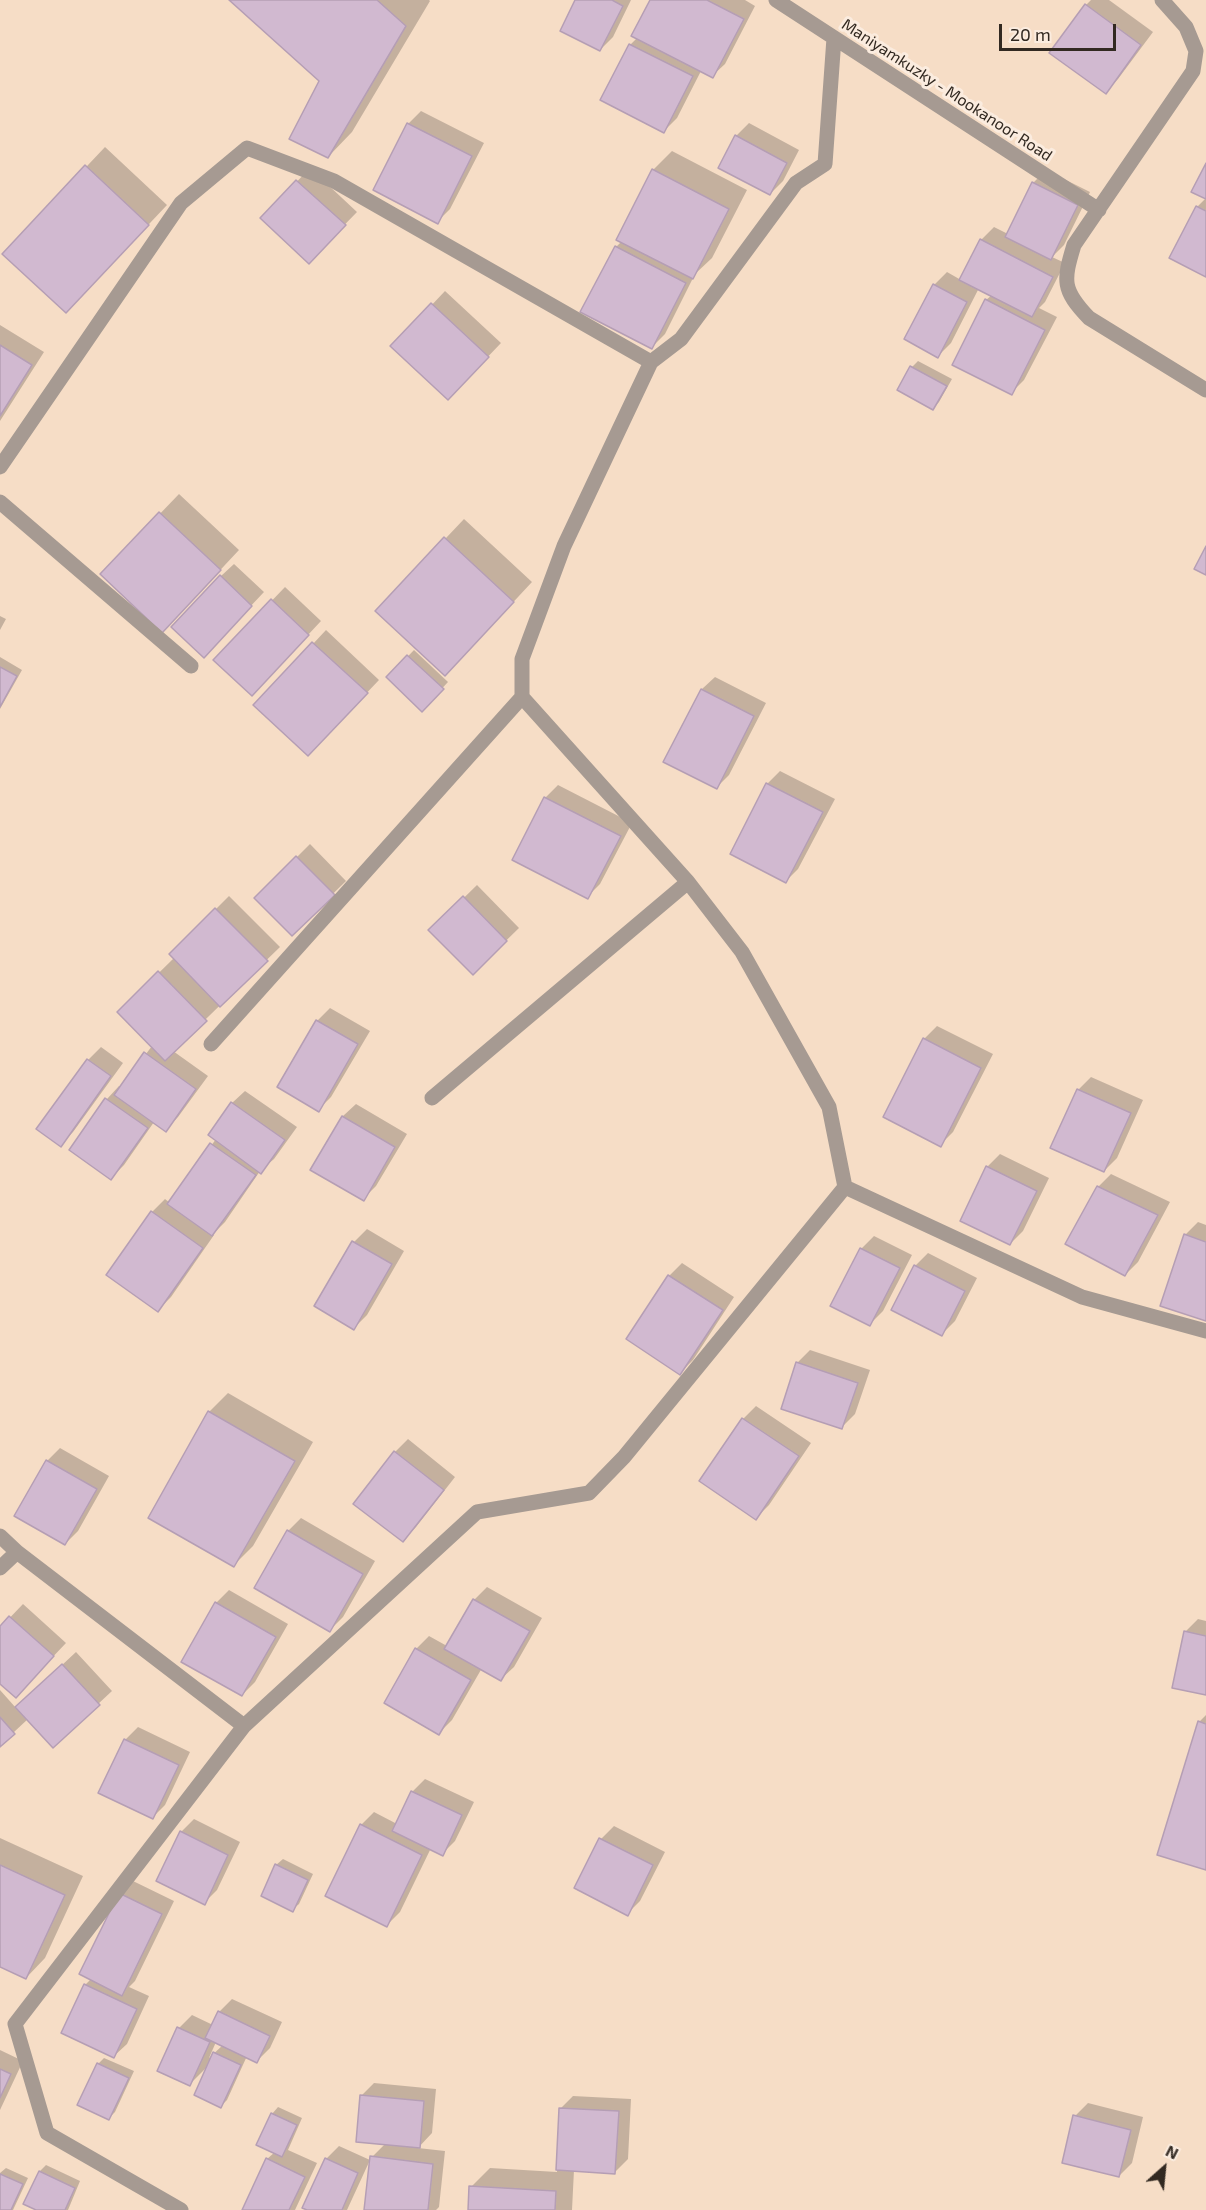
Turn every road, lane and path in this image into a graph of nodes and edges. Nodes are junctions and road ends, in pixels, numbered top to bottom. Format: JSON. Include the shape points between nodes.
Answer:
{"nodes":[{"id":1,"x":776,"y":0,"type":"edge"},
{"id":2,"x":1162,"y":0,"type":"edge"},
{"id":3,"x":834,"y":38,"type":"junction"},
{"id":4,"x":1099,"y":210,"type":"junction"},
{"id":5,"x":651,"y":362,"type":"junction"},
{"id":6,"x":1206,"y":390,"type":"edge"},
{"id":7,"x":0,"y":468,"type":"edge"},
{"id":8,"x":0,"y":502,"type":"edge"},
{"id":9,"x":191,"y":666,"type":"dead end"},
{"id":10,"x":522,"y":697,"type":"junction"},
{"id":11,"x":688,"y":882,"type":"junction"},
{"id":12,"x":211,"y":1044,"type":"dead end"},
{"id":13,"x":432,"y":1098,"type":"dead end"},
{"id":14,"x":845,"y":1187,"type":"junction"},
{"id":15,"x":1206,"y":1331,"type":"edge"},
{"id":16,"x":0,"y":1536,"type":"edge"},
{"id":17,"x":17,"y":1552,"type":"junction"},
{"id":18,"x":0,"y":1568,"type":"edge"},
{"id":19,"x":244,"y":1726,"type":"junction"},
{"id":20,"x":181,"y":2210,"type":"edge"}],
"edges":[{"from":1,"to":3,"type":"street","name":"Maniyamkuzky - Mookanoor Road"},
{"from":2,"to":4,"type":"street","via":[[1186,27],[1196,51],[1193,71]]},
{"from":3,"to":4,"type":"street","name":"Maniyamkuzky - Mookanoor Road"},
{"from":3,"to":5,"type":"street","via":[[825,164],[796,183],[681,339]]},
{"from":4,"to":6,"type":"street","via":[[1074,245],[1065,275],[1073,302],[1089,318]]},
{"from":5,"to":7,"type":"street","via":[[334,181],[247,148],[181,203]]},
{"from":5,"to":10,"type":"street","via":[[564,546],[522,659]]},
{"from":8,"to":9,"type":"street"},
{"from":10,"to":11,"type":"street"},
{"from":10,"to":12,"type":"street"},
{"from":11,"to":13,"type":"street"},
{"from":11,"to":14,"type":"street","via":[[742,952],[829,1107]]},
{"from":14,"to":15,"type":"street","via":[[1083,1297]]},
{"from":14,"to":19,"type":"street","via":[[624,1457],[589,1493],[477,1512]]},
{"from":16,"to":17,"type":"street"},
{"from":17,"to":18,"type":"street"},
{"from":17,"to":19,"type":"street"},
{"from":19,"to":20,"type":"street","via":[[15,2024],[47,2133]]}]}
